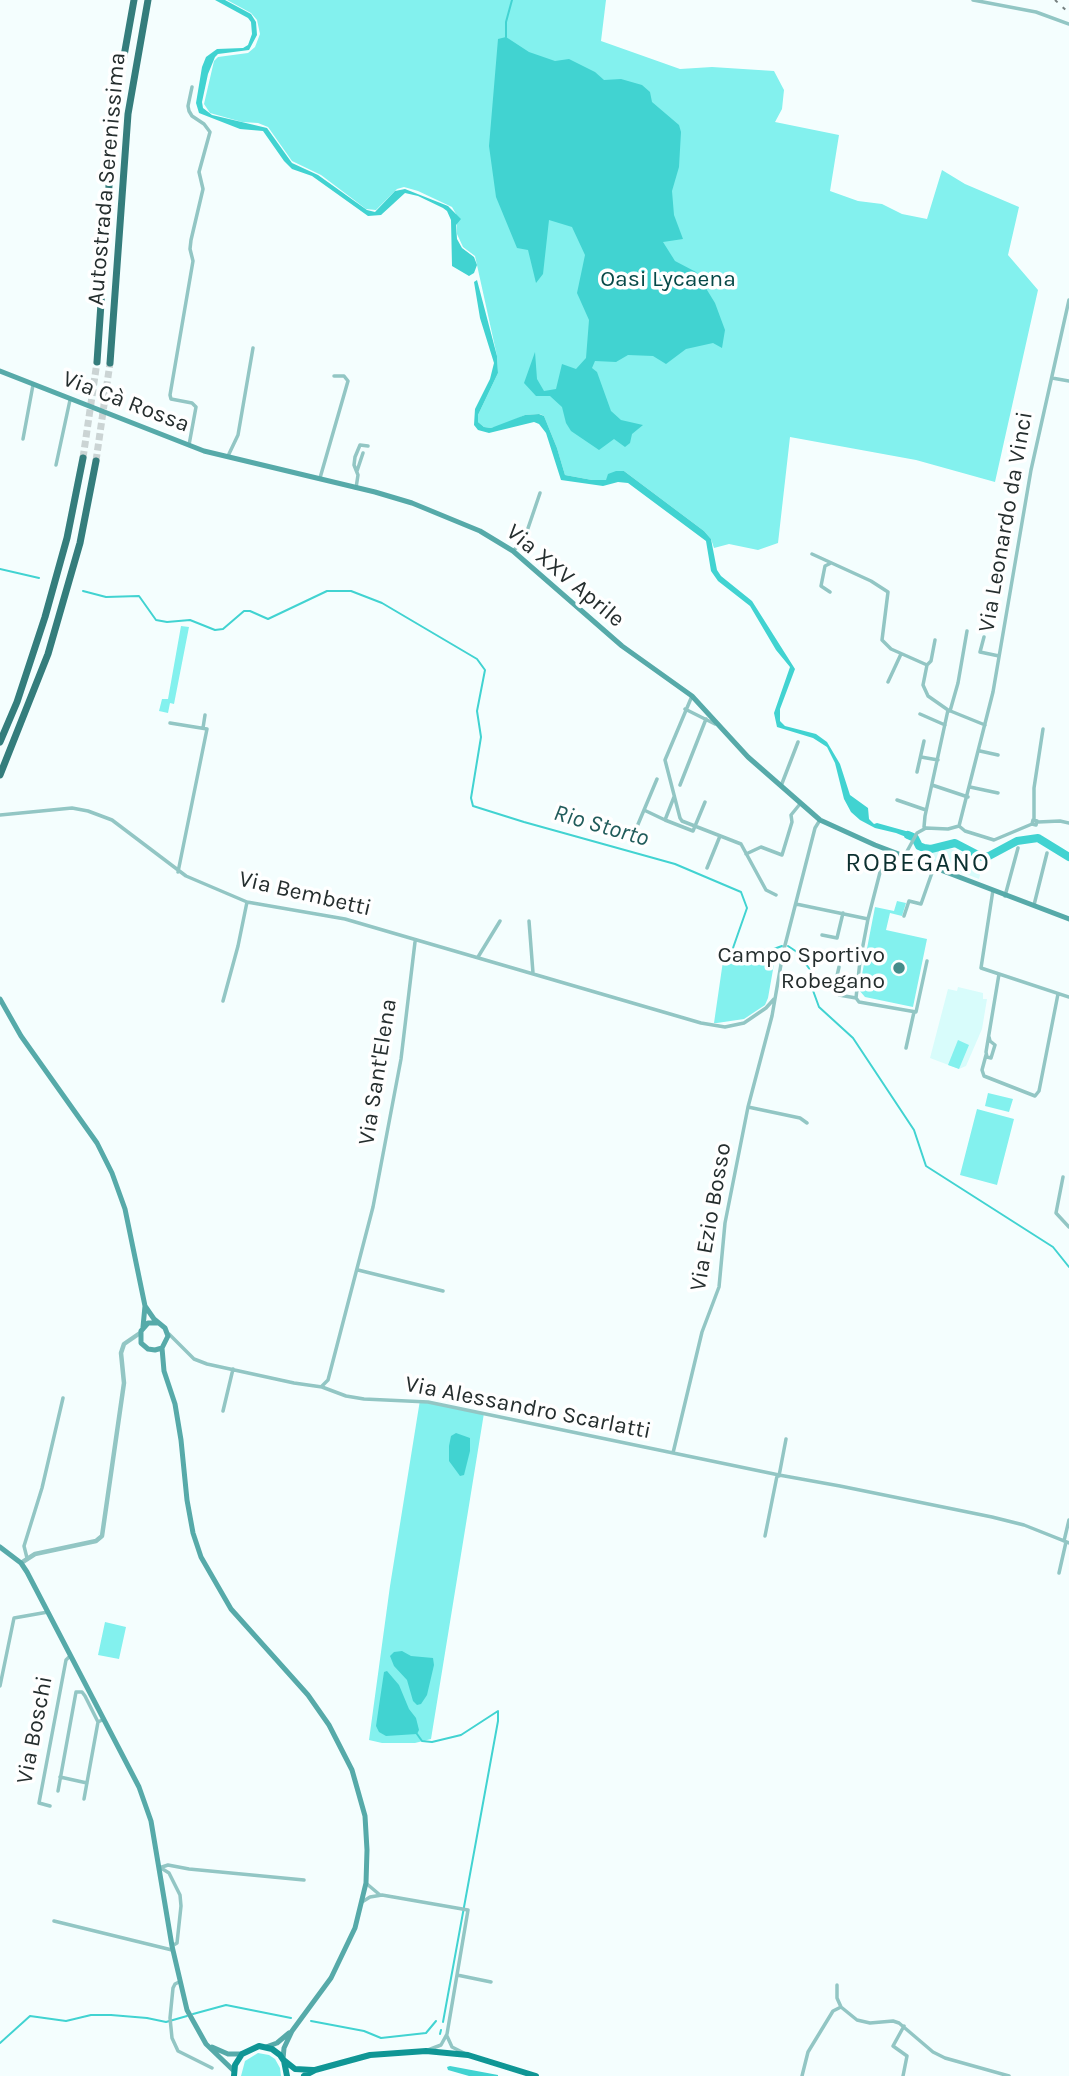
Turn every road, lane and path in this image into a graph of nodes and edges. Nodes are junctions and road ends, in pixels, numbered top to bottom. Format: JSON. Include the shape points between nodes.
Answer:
{"nodes":[{"id":1,"x":134,"y":0,"type":"edge"},
{"id":2,"x":148,"y":0,"type":"edge"},
{"id":3,"x":973,"y":0,"type":"edge"},
{"id":4,"x":1069,"y":24,"type":"edge"},
{"id":5,"x":192,"y":87,"type":"dead end"},
{"id":6,"x":1069,"y":300,"type":"edge"},
{"id":7,"x":253,"y":348,"type":"dead end"},
{"id":8,"x":97,"y":362,"type":"tunnel mouth"},
{"id":9,"x":110,"y":363,"type":"tunnel mouth"},
{"id":10,"x":0,"y":372,"type":"edge"},
{"id":11,"x":334,"y":376,"type":"dead end"},
{"id":12,"x":1052,"y":378,"type":"junction"},
{"id":13,"x":1069,"y":381,"type":"edge"},
{"id":14,"x":33,"y":385,"type":"junction"},
{"id":15,"x":70,"y":400,"type":"junction"},
{"id":16,"x":23,"y":439,"type":"dead end"},
{"id":17,"x":189,"y":445,"type":"junction"},
{"id":18,"x":368,"y":446,"type":"dead end"},
{"id":19,"x":363,"y":453,"type":"dead end"},
{"id":20,"x":83,"y":458,"type":"tunnel mouth"},
{"id":21,"x":228,"y":458,"type":"junction"},
{"id":22,"x":96,"y":461,"type":"tunnel mouth"},
{"id":23,"x":241,"y":461,"type":"joint"},
{"id":24,"x":56,"y":465,"type":"dead end"},
{"id":25,"x":357,"y":472,"type":"junction"},
{"id":26,"x":320,"y":480,"type":"junction"},
{"id":27,"x":356,"y":488,"type":"junction"},
{"id":28,"x":540,"y":493,"type":"dead end"},
{"id":29,"x":513,"y":551,"type":"junction"},
{"id":30,"x":812,"y":554,"type":"dead end"},
{"id":31,"x":831,"y":563,"type":"junction"},
{"id":32,"x":830,"y":592,"type":"dead end"},
{"id":33,"x":967,"y":631,"type":"dead end"},
{"id":34,"x":984,"y":637,"type":"dead end"},
{"id":35,"x":936,"y":640,"type":"dead end"},
{"id":36,"x":901,"y":654,"type":"junction"},
{"id":37,"x":999,"y":656,"type":"junction"},
{"id":38,"x":927,"y":665,"type":"junction"},
{"id":39,"x":887,"y":682,"type":"dead end"},
{"id":40,"x":692,"y":696,"type":"junction"},
{"id":41,"x":685,"y":709,"type":"junction"},
{"id":42,"x":949,"y":710,"type":"junction"},
{"id":43,"x":920,"y":714,"type":"dead end"},
{"id":44,"x":205,"y":715,"type":"dead end"},
{"id":45,"x":706,"y":719,"type":"junction"},
{"id":46,"x":170,"y":723,"type":"dead end"},
{"id":47,"x":945,"y":723,"type":"junction"},
{"id":48,"x":954,"y":723,"type":"dead end"},
{"id":49,"x":986,"y":725,"type":"junction"},
{"id":50,"x":721,"y":727,"type":"junction"},
{"id":51,"x":203,"y":728,"type":"junction"},
{"id":52,"x":1043,"y":729,"type":"dead end"},
{"id":53,"x":924,"y":741,"type":"dead end"},
{"id":54,"x":0,"y":742,"type":"edge"},
{"id":55,"x":798,"y":742,"type":"dead end"},
{"id":56,"x":979,"y":751,"type":"junction"},
{"id":57,"x":998,"y":755,"type":"dead end"},
{"id":58,"x":921,"y":757,"type":"junction"},
{"id":59,"x":937,"y":760,"type":"junction"},
{"id":60,"x":917,"y":772,"type":"dead end"},
{"id":61,"x":0,"y":775,"type":"edge"},
{"id":62,"x":657,"y":779,"type":"dead end"},
{"id":63,"x":680,"y":785,"type":"dead end"},
{"id":64,"x":932,"y":785,"type":"junction"},
{"id":65,"x":781,"y":786,"type":"junction"},
{"id":66,"x":970,"y":787,"type":"junction"},
{"id":67,"x":998,"y":793,"type":"dead end"},
{"id":68,"x":674,"y":796,"type":"junction"},
{"id":69,"x":968,"y":797,"type":"junction"},
{"id":70,"x":897,"y":800,"type":"dead end"},
{"id":71,"x":705,"y":802,"type":"dead end"},
{"id":72,"x":800,"y":804,"type":"junction"},
{"id":73,"x":644,"y":810,"type":"junction"},
{"id":74,"x":926,"y":810,"type":"junction"},
{"id":75,"x":0,"y":815,"type":"edge"},
{"id":76,"x":665,"y":820,"type":"junction"},
{"id":77,"x":820,"y":820,"type":"junction"},
{"id":78,"x":1034,"y":822,"type":"junction"},
{"id":79,"x":1069,"y":823,"type":"edge"},
{"id":80,"x":959,"y":826,"type":"junction"},
{"id":81,"x":696,"y":827,"type":"junction"},
{"id":82,"x":925,"y":828,"type":"junction"},
{"id":83,"x":720,"y":836,"type":"junction"},
{"id":84,"x":631,"y":841,"type":"dead end"},
{"id":85,"x":1018,"y":848,"type":"dead end"},
{"id":86,"x":886,"y":849,"type":"junction"},
{"id":87,"x":1048,"y":853,"type":"dead end"},
{"id":88,"x":746,"y":854,"type":"junction"},
{"id":89,"x":905,"y":855,"type":"junction"},
{"id":90,"x":934,"y":867,"type":"junction"},
{"id":91,"x":707,"y":868,"type":"dead end"},
{"id":92,"x":178,"y":872,"type":"junction"},
{"id":93,"x":993,"y":890,"type":"junction"},
{"id":94,"x":776,"y":895,"type":"dead end"},
{"id":95,"x":1004,"y":896,"type":"junction"},
{"id":96,"x":247,"y":902,"type":"junction"},
{"id":97,"x":796,"y":904,"type":"junction"},
{"id":98,"x":1034,"y":906,"type":"junction"},
{"id":99,"x":843,"y":913,"type":"junction"},
{"id":100,"x":904,"y":916,"type":"dead end"},
{"id":101,"x":868,"y":919,"type":"junction"},
{"id":102,"x":1069,"y":919,"type":"edge"},
{"id":103,"x":500,"y":921,"type":"dead end"},
{"id":104,"x":529,"y":921,"type":"dead end"},
{"id":105,"x":822,"y":935,"type":"dead end"},
{"id":106,"x":415,"y":942,"type":"junction"},
{"id":107,"x":478,"y":957,"type":"junction"},
{"id":108,"x":928,"y":961,"type":"dead end"},
{"id":109,"x":839,"y":967,"type":"dead end"},
{"id":110,"x":533,"y":973,"type":"junction"},
{"id":111,"x":999,"y":974,"type":"junction"},
{"id":112,"x":1058,"y":994,"type":"junction"},
{"id":113,"x":1069,"y":997,"type":"edge"},
{"id":114,"x":856,"y":998,"type":"junction"},
{"id":115,"x":0,"y":999,"type":"edge"},
{"id":116,"x":774,"y":999,"type":"junction"},
{"id":117,"x":223,"y":1001,"type":"dead end"},
{"id":118,"x":914,"y":1012,"type":"junction"},
{"id":119,"x":989,"y":1037,"type":"junction"},
{"id":120,"x":906,"y":1048,"type":"dead end"},
{"id":121,"x":986,"y":1055,"type":"junction"},
{"id":122,"x":748,"y":1107,"type":"junction"},
{"id":123,"x":807,"y":1123,"type":"dead end"},
{"id":124,"x":1063,"y":1177,"type":"dead end"},
{"id":125,"x":1069,"y":1227,"type":"edge"},
{"id":126,"x":358,"y":1270,"type":"junction"},
{"id":127,"x":443,"y":1291,"type":"dead end"},
{"id":128,"x":145,"y":1306,"type":"junction"},
{"id":129,"x":159,"y":1323,"type":"junction"},
{"id":130,"x":141,"y":1330,"type":"junction"},
{"id":131,"x":168,"y":1334,"type":"junction"},
{"id":132,"x":128,"y":1341,"type":"junction"},
{"id":133,"x":141,"y":1343,"type":"junction"},
{"id":134,"x":180,"y":1345,"type":"junction"},
{"id":135,"x":164,"y":1346,"type":"junction"},
{"id":136,"x":150,"y":1350,"type":"junction"},
{"id":137,"x":233,"y":1369,"type":"junction"},
{"id":138,"x":164,"y":1371,"type":"junction"},
{"id":139,"x":322,"y":1387,"type":"junction"},
{"id":140,"x":63,"y":1398,"type":"dead end"},
{"id":141,"x":223,"y":1411,"type":"dead end"},
{"id":142,"x":786,"y":1439,"type":"dead end"},
{"id":143,"x":673,"y":1453,"type":"junction"},
{"id":144,"x":778,"y":1475,"type":"junction"},
{"id":145,"x":1069,"y":1520,"type":"edge"},
{"id":146,"x":765,"y":1536,"type":"dead end"},
{"id":147,"x":1066,"y":1542,"type":"edge"},
{"id":148,"x":0,"y":1547,"type":"edge"},
{"id":149,"x":27,"y":1558,"type":"junction"},
{"id":150,"x":21,"y":1563,"type":"junction"},
{"id":151,"x":1059,"y":1573,"type":"dead end"},
{"id":152,"x":48,"y":1612,"type":"junction"},
{"id":153,"x":71,"y":1655,"type":"junction"},
{"id":154,"x":0,"y":1686,"type":"edge"},
{"id":155,"x":101,"y":1721,"type":"junction"},
{"id":156,"x":60,"y":1777,"type":"junction"},
{"id":157,"x":88,"y":1783,"type":"junction"},
{"id":158,"x":58,"y":1791,"type":"dead end"},
{"id":159,"x":84,"y":1799,"type":"dead end"},
{"id":160,"x":50,"y":1806,"type":"dead end"},
{"id":161,"x":159,"y":1868,"type":"junction"},
{"id":162,"x":304,"y":1880,"type":"dead end"},
{"id":163,"x":366,"y":1883,"type":"junction"},
{"id":164,"x":382,"y":1895,"type":"junction"},
{"id":165,"x":362,"y":1902,"type":"junction"},
{"id":166,"x":54,"y":1921,"type":"dead end"},
{"id":167,"x":172,"y":1948,"type":"junction"},
{"id":168,"x":457,"y":1975,"type":"junction"},
{"id":169,"x":179,"y":1982,"type":"junction"},
{"id":170,"x":491,"y":1982,"type":"dead end"},
{"id":171,"x":837,"y":1985,"type":"dead end"},
{"id":172,"x":841,"y":2007,"type":"junction"},
{"id":173,"x":904,"y":2026,"type":"junction"},
{"id":174,"x":292,"y":2031,"type":"junction"},
{"id":175,"x":447,"y":2034,"type":"junction"},
{"id":176,"x":206,"y":2043,"type":"junction"},
{"id":177,"x":266,"y":2047,"type":"junction"},
{"id":178,"x":426,"y":2051,"type":"junction"},
{"id":179,"x":242,"y":2054,"type":"junction"},
{"id":180,"x":468,"y":2055,"type":"junction"},
{"id":181,"x":284,"y":2060,"type":"junction"},
{"id":182,"x":212,"y":2068,"type":"dead end"},
{"id":183,"x":315,"y":2070,"type":"junction"},
{"id":184,"x":234,"y":2074,"type":"edge"},
{"id":185,"x":287,"y":2076,"type":"edge"},
{"id":186,"x":303,"y":2076,"type":"edge"},
{"id":187,"x":536,"y":2076,"type":"edge"},
{"id":188,"x":802,"y":2076,"type":"edge"},
{"id":189,"x":903,"y":2076,"type":"edge"},
{"id":190,"x":1009,"y":2076,"type":"edge"}],
"edges":[{"from":1,"to":8,"type":"highway","name":"Autostrada Serenissima","via":[[114,113]]},
{"from":2,"to":9,"type":"highway","name":"Autostrada Serenissima","via":[[132,78]]},
{"from":3,"to":4,"type":"street","via":[[1036,12]]},
{"from":5,"to":17,"type":"street","via":[[187,106],[191,116],[210,132],[200,172],[203,189],[191,240],[193,261],[170,395],[196,407]]},
{"from":6,"to":12,"type":"street","name":"Via Leonardo da Vinci"},
{"from":7,"to":21,"type":"street","via":[[238,435]]},
{"from":10,"to":14,"type":"main road","name":"Via Cà Rossa"},
{"from":11,"to":26,"type":"street","via":[[348,381]]},
{"from":12,"to":13,"type":"street"},
{"from":12,"to":37,"type":"street","name":"Via Leonardo da Vinci"},
{"from":14,"to":15,"type":"main road","name":"Via Cà Rossa"},
{"from":14,"to":16,"type":"street"},
{"from":15,"to":17,"type":"main road","name":"Via Cà Rossa"},
{"from":15,"to":24,"type":"street"},
{"from":17,"to":21,"type":"main road","name":"Via Cà Rossa"},
{"from":18,"to":25,"type":"street","via":[[360,445],[354,465]]},
{"from":19,"to":25,"type":"street"},
{"from":20,"to":54,"type":"highway","via":[[46,617]]},
{"from":21,"to":23,"type":"main road","name":"Via Cà Rossa"},
{"from":22,"to":61,"type":"highway","via":[[80,543],[48,654]]},
{"from":23,"to":26,"type":"main road","name":"Via XXV Aprile"},
{"from":25,"to":27,"type":"street"},
{"from":26,"to":27,"type":"main road","name":"Via XXV Aprile"},
{"from":27,"to":29,"type":"main road","name":"Via XXV Aprile","via":[[447,516]]},
{"from":28,"to":29,"type":"street","via":[[524,540]]},
{"from":29,"to":40,"type":"main road","name":"Via XXV Aprile","via":[[622,646]]},
{"from":30,"to":31,"type":"street"},
{"from":31,"to":32,"type":"street","via":[[825,566],[821,586]]},
{"from":31,"to":36,"type":"street","via":[[888,592],[882,640]]},
{"from":33,"to":42,"type":"street"},
{"from":34,"to":37,"type":"street","via":[[980,652]]},
{"from":35,"to":38,"type":"street"},
{"from":36,"to":38,"type":"street"},
{"from":36,"to":39,"type":"street"},
{"from":37,"to":49,"type":"street","name":"Via Leonardo da Vinci"},
{"from":38,"to":42,"type":"street","via":[[923,685],[928,696]]},
{"from":40,"to":41,"type":"street"},
{"from":40,"to":50,"type":"main road","name":"Via XXV Aprile"},
{"from":41,"to":45,"type":"street"},
{"from":41,"to":68,"type":"street","via":[[665,760]]},
{"from":42,"to":47,"type":"street"},
{"from":42,"to":49,"type":"street"},
{"from":43,"to":47,"type":"street"},
{"from":44,"to":51,"type":"street"},
{"from":45,"to":50,"type":"street"},
{"from":45,"to":63,"type":"street"},
{"from":46,"to":51,"type":"street"},
{"from":47,"to":48,"type":"street"},
{"from":47,"to":59,"type":"street"},
{"from":49,"to":56,"type":"street","name":"Via Leonardo da Vinci"},
{"from":50,"to":65,"type":"main road","name":"Via XXV Aprile"},
{"from":51,"to":92,"type":"street","via":[[207,729]]},
{"from":52,"to":78,"type":"street"},
{"from":53,"to":58,"type":"street"},
{"from":55,"to":65,"type":"street"},
{"from":56,"to":57,"type":"street"},
{"from":56,"to":66,"type":"street","name":"Via Leonardo da Vinci"},
{"from":58,"to":59,"type":"street"},
{"from":58,"to":60,"type":"street"},
{"from":59,"to":64,"type":"street"},
{"from":62,"to":73,"type":"street"},
{"from":64,"to":69,"type":"street"},
{"from":64,"to":74,"type":"street"},
{"from":65,"to":72,"type":"main road","name":"Via XXV Aprile"},
{"from":66,"to":67,"type":"street"},
{"from":66,"to":69,"type":"street","name":"Via Leonardo da Vinci"},
{"from":68,"to":76,"type":"street"},
{"from":68,"to":81,"type":"street","via":[[680,818]]},
{"from":69,"to":80,"type":"street","name":"Via Leonardo da Vinci"},
{"from":70,"to":74,"type":"street"},
{"from":71,"to":81,"type":"street"},
{"from":72,"to":77,"type":"main road","name":"Via XXV Aprile"},
{"from":72,"to":88,"type":"street","via":[[791,815],[782,855],[761,847]]},
{"from":73,"to":76,"type":"street"},
{"from":73,"to":84,"type":"street"},
{"from":74,"to":82,"type":"street"},
{"from":75,"to":92,"type":"street","name":"Via Bembetti","via":[[72,808],[97,813]]},
{"from":76,"to":81,"type":"street","via":[[693,831]]},
{"from":77,"to":86,"type":"main road","name":"Via XXV Aprile"},
{"from":77,"to":97,"type":"street"},
{"from":78,"to":79,"type":"street"},
{"from":78,"to":80,"type":"street","via":[[994,840]]},
{"from":80,"to":82,"type":"street"},
{"from":81,"to":83,"type":"street"},
{"from":82,"to":89,"type":"street"},
{"from":83,"to":88,"type":"street","via":[[741,844]]},
{"from":83,"to":91,"type":"street"},
{"from":85,"to":95,"type":"street"},
{"from":86,"to":89,"type":"main road","name":"Via XXV Aprile"},
{"from":86,"to":101,"type":"street"},
{"from":87,"to":98,"type":"street"},
{"from":88,"to":94,"type":"street","via":[[766,891]]},
{"from":89,"to":90,"type":"main road","name":"Via XXV Aprile"},
{"from":90,"to":93,"type":"main road","name":"Via XXV Aprile"},
{"from":90,"to":100,"type":"street","via":[[921,904],[909,901]]},
{"from":92,"to":96,"type":"street","name":"Via Bembetti"},
{"from":93,"to":95,"type":"main road","name":"Via XXV Aprile"},
{"from":93,"to":111,"type":"street","via":[[981,968]]},
{"from":95,"to":98,"type":"main road","name":"Via XXV Aprile"},
{"from":96,"to":106,"type":"street","name":"Via Bembetti","via":[[345,919]]},
{"from":96,"to":117,"type":"street"},
{"from":97,"to":99,"type":"street"},
{"from":97,"to":116,"type":"street","name":"Via Ezio Bosso"},
{"from":98,"to":102,"type":"main road","name":"Via XXV Aprile"},
{"from":99,"to":101,"type":"street"},
{"from":99,"to":105,"type":"street","via":[[837,938]]},
{"from":101,"to":114,"type":"street"},
{"from":103,"to":107,"type":"street"},
{"from":104,"to":110,"type":"street"},
{"from":106,"to":107,"type":"street"},
{"from":106,"to":126,"type":"street","name":"Via Sant'Elena","via":[[401,1059]]},
{"from":107,"to":110,"type":"street"},
{"from":108,"to":118,"type":"street"},
{"from":109,"to":114,"type":"street","via":[[834,989],[839,995]]},
{"from":110,"to":116,"type":"street","via":[[712,1026],[744,1023]]},
{"from":111,"to":112,"type":"street"},
{"from":111,"to":119,"type":"street"},
{"from":112,"to":113,"type":"street"},
{"from":112,"to":121,"type":"street","via":[[1037,1095],[984,1076]]},
{"from":114,"to":118,"type":"street"},
{"from":115,"to":128,"type":"main road","via":[[97,1143],[112,1174],[125,1209]]},
{"from":116,"to":122,"type":"street","name":"Via Ezio Bosso"},
{"from":118,"to":120,"type":"street"},
{"from":119,"to":121,"type":"street"},
{"from":119,"to":121,"type":"street","via":[[995,1045],[994,1055]]},
{"from":122,"to":123,"type":"street"},
{"from":122,"to":143,"type":"street","name":"Via Ezio Bosso","via":[[719,1287],[702,1332]]},
{"from":124,"to":125,"type":"street","via":[[1056,1213]]},
{"from":126,"to":127,"type":"street"},
{"from":126,"to":139,"type":"street","name":"Via Sant'Elena","via":[[328,1380]]},
{"from":128,"to":129,"type":"main road"},
{"from":128,"to":130,"type":"main road"},
{"from":129,"to":130,"type":"main road"},
{"from":129,"to":131,"type":"main road"},
{"from":130,"to":132,"type":"street"},
{"from":130,"to":133,"type":"main road"},
{"from":131,"to":134,"type":"street","name":"Via Alessandro Scarlatti"},
{"from":131,"to":135,"type":"main road"},
{"from":132,"to":133,"type":"street"},
{"from":132,"to":149,"type":"street","via":[[121,1353],[124,1383],[102,1536]]},
{"from":133,"to":136,"type":"main road"},
{"from":134,"to":135,"type":"street"},
{"from":134,"to":137,"type":"street","name":"Via Alessandro Scarlatti","via":[[194,1359]]},
{"from":135,"to":136,"type":"main road"},
{"from":135,"to":138,"type":"main road"},
{"from":136,"to":138,"type":"main road"},
{"from":137,"to":139,"type":"street","name":"Via Alessandro Scarlatti"},
{"from":137,"to":141,"type":"street"},
{"from":138,"to":163,"type":"main road","via":[[175,1404],[187,1500],[201,1557],[231,1609],[308,1695],[345,1752],[365,1816]]},
{"from":139,"to":143,"type":"street","name":"Via Alessandro Scarlatti","via":[[355,1398],[428,1402]]},
{"from":140,"to":149,"type":"street","via":[[24,1546]]},
{"from":142,"to":144,"type":"street"},
{"from":143,"to":144,"type":"street","name":"Via Alessandro Scarlatti"},
{"from":144,"to":146,"type":"street"},
{"from":144,"to":147,"type":"street","name":"Via Alessandro Scarlatti","via":[[992,1517]]},
{"from":145,"to":147,"type":"street"},
{"from":147,"to":151,"type":"street"},
{"from":148,"to":150,"type":"main road","name":"Via Boschi"},
{"from":149,"to":150,"type":"street"},
{"from":150,"to":152,"type":"main road","name":"Via Boschi"},
{"from":152,"to":153,"type":"main road","name":"Via Boschi"},
{"from":152,"to":154,"type":"street","name":"Via Boschi","via":[[14,1618]]},
{"from":153,"to":155,"type":"main road","name":"Via Boschi"},
{"from":153,"to":160,"type":"street","name":"Via Boschi","via":[[66,1660],[39,1803]]},
{"from":155,"to":156,"type":"street","name":"Via Boschi","via":[[82,1692],[76,1692]]},
{"from":155,"to":157,"type":"street"},
{"from":155,"to":161,"type":"main road","name":"Via Boschi","via":[[145,1800]]},
{"from":156,"to":157,"type":"street","name":"Via Boschi"},
{"from":156,"to":158,"type":"street","name":"Via Boschi"},
{"from":157,"to":159,"type":"street"},
{"from":161,"to":162,"type":"street","via":[[168,1865]]},
{"from":161,"to":167,"type":"main road","name":"Via Boschi"},
{"from":161,"to":167,"type":"street","name":"Via Boschi","via":[[169,1872],[180,1895],[178,1934]]},
{"from":163,"to":164,"type":"street"},
{"from":163,"to":165,"type":"main road"},
{"from":164,"to":165,"type":"street"},
{"from":164,"to":168,"type":"street","via":[[468,1911]]},
{"from":165,"to":174,"type":"main road","via":[[341,1962]]},
{"from":166,"to":167,"type":"street"},
{"from":167,"to":169,"type":"main road","name":"Via Boschi"},
{"from":168,"to":170,"type":"street"},
{"from":168,"to":175,"type":"street"},
{"from":169,"to":176,"type":"main road","name":"Via Boschi","via":[[190,2018]]},
{"from":169,"to":182,"type":"street","name":"Via Boschi","via":[[173,1985],[169,2026],[178,2051]]},
{"from":171,"to":172,"type":"street"},
{"from":172,"to":173,"type":"street","via":[[857,2020],[893,2021]]},
{"from":172,"to":188,"type":"street","via":[[832,2011],[808,2052]]},
{"from":173,"to":189,"type":"street","via":[[893,2046],[907,2056]]},
{"from":173,"to":190,"type":"street","via":[[945,2059]]},
{"from":174,"to":177,"type":"main road"},
{"from":174,"to":181,"type":"main road"},
{"from":175,"to":178,"type":"street","via":[[441,2045]]},
{"from":175,"to":180,"type":"street","via":[[452,2047]]},
{"from":176,"to":179,"type":"main road","via":[[226,2053]]},
{"from":176,"to":184,"type":"main road","name":"Via Boschi"},
{"from":177,"to":179,"type":"main road","via":[[253,2047]]},
{"from":177,"to":181,"type":"main road"},
{"from":178,"to":180,"type":"main road"},
{"from":178,"to":183,"type":"main road","via":[[370,2055]]},
{"from":179,"to":184,"type":"main road"},
{"from":180,"to":187,"type":"main road"},
{"from":181,"to":183,"type":"main road","via":[[295,2069]]},
{"from":181,"to":185,"type":"main road"},
{"from":183,"to":186,"type":"main road"}]}
